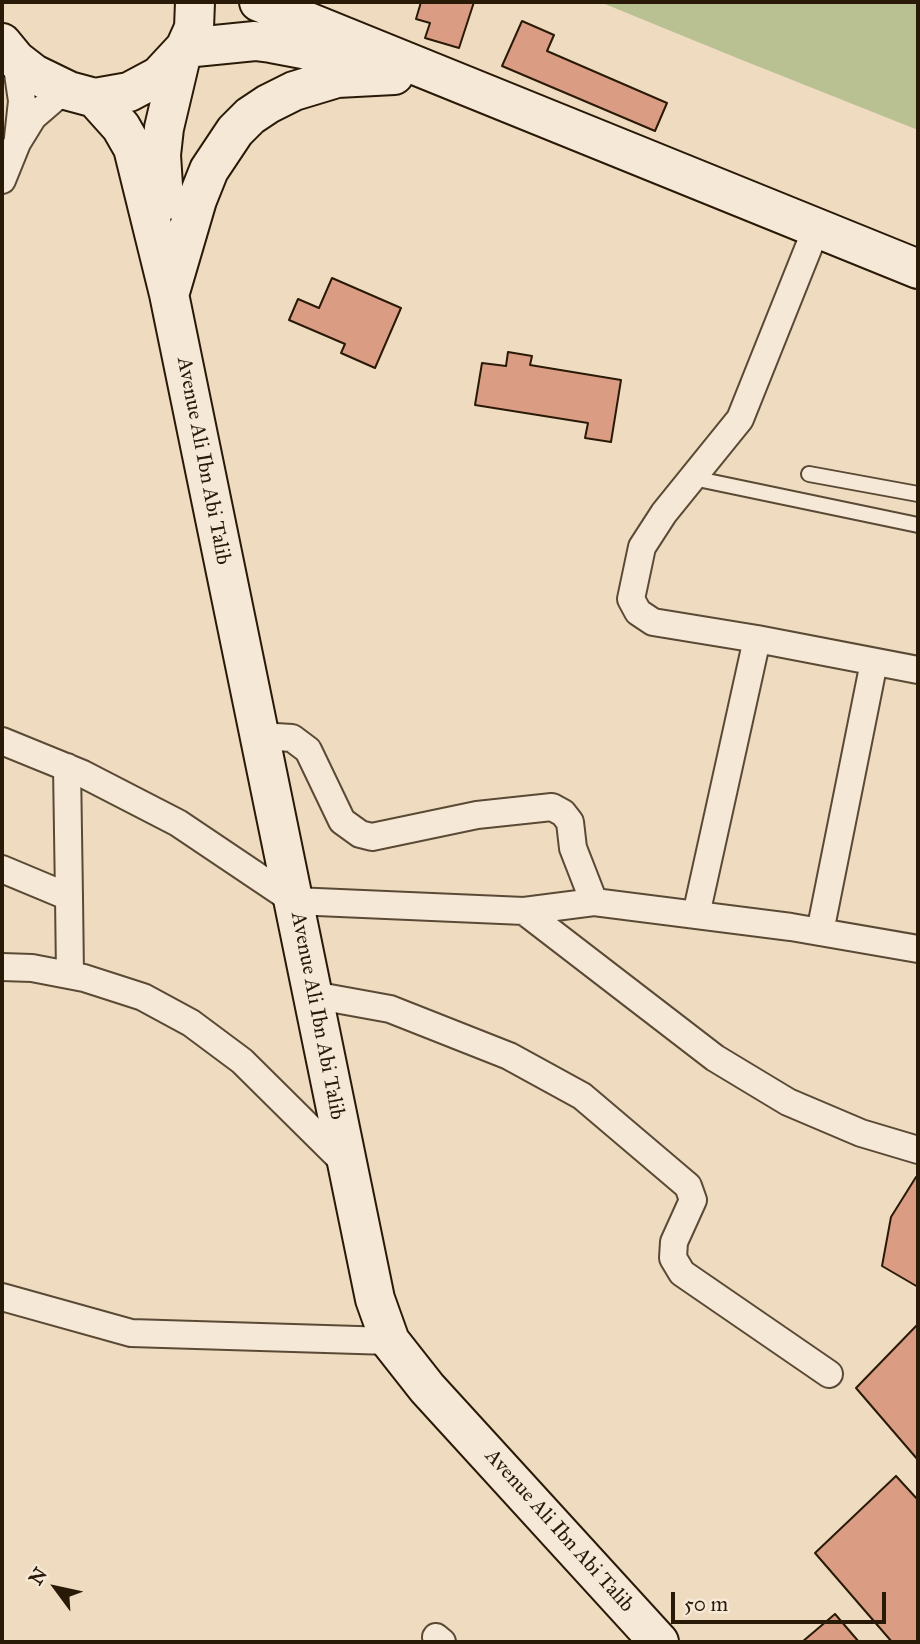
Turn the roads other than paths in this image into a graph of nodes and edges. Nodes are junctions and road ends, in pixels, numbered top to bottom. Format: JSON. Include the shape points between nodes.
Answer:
{"nodes":[{"id":1,"x":195,"y":2,"type":"edge"},
{"id":2,"x":259,"y":2,"type":"edge"},
{"id":3,"x":184,"y":50,"type":"junction"},
{"id":4,"x":9,"y":52,"type":"edge"},
{"id":5,"x":394,"y":75,"type":"junction"},
{"id":6,"x":82,"y":94,"type":"junction"},
{"id":7,"x":509,"y":104,"type":"junction"},
{"id":8,"x":17,"y":143,"type":"junction"},
{"id":9,"x":2,"y":180,"type":"edge"},
{"id":10,"x":816,"y":229,"type":"junction"},
{"id":11,"x":918,"y":269,"type":"edge"},
{"id":12,"x":169,"y":294,"type":"junction"},
{"id":13,"x":809,"y":474,"type":"dead end"},
{"id":14,"x":693,"y":478,"type":"junction"},
{"id":15,"x":918,"y":495,"type":"edge"},
{"id":16,"x":918,"y":525,"type":"edge"},
{"id":17,"x":757,"y":639,"type":"junction"},
{"id":18,"x":874,"y":662,"type":"junction"},
{"id":19,"x":918,"y":670,"type":"edge"},
{"id":20,"x":259,"y":736,"type":"junction"},
{"id":21,"x":2,"y":741,"type":"edge"},
{"id":22,"x":67,"y":767,"type":"junction"},
{"id":23,"x":2,"y":869,"type":"edge"},
{"id":24,"x":69,"y":897,"type":"junction"},
{"id":25,"x":294,"y":901,"type":"junction"},
{"id":26,"x":594,"y":902,"type":"junction"},
{"id":27,"x":524,"y":911,"type":"junction"},
{"id":28,"x":696,"y":915,"type":"junction"},
{"id":29,"x":820,"y":932,"type":"junction"},
{"id":30,"x":918,"y":949,"type":"edge"},
{"id":31,"x":2,"y":967,"type":"edge"},
{"id":32,"x":69,"y":975,"type":"junction"},
{"id":33,"x":313,"y":995,"type":"junction"},
{"id":34,"x":918,"y":1150,"type":"edge"},
{"id":35,"x":348,"y":1166,"type":"junction"},
{"id":36,"x":2,"y":1297,"type":"edge"},
{"id":37,"x":390,"y":1341,"type":"junction"},
{"id":38,"x":829,"y":1374,"type":"dead end"},
{"id":39,"x":660,"y":1642,"type":"edge"}],
"edges":[{"from":1,"to":3,"type":"main road","via":[[194,28]]},
{"from":2,"to":7,"type":"main road"},
{"from":3,"to":5,"type":"main road","via":[[271,43]]},
{"from":3,"to":6,"type":"main road","via":[[159,76],[129,92]]},
{"from":3,"to":12,"type":"main road","via":[[169,101],[161,155]]},
{"from":4,"to":6,"type":"main road","via":[[34,74]]},
{"from":4,"to":8,"type":"street","via":[[22,101]]},
{"from":5,"to":7,"type":"main road"},
{"from":5,"to":12,"type":"main road","via":[[337,78],[294,91],[250,116],[209,170]]},
{"from":6,"to":8,"type":"street","via":[[55,98],[38,112]]},
{"from":6,"to":12,"type":"main road","via":[[121,127],[133,148]]},
{"from":7,"to":10,"type":"main road"},
{"from":8,"to":9,"type":"street"},
{"from":10,"to":11,"type":"main road"},
{"from":10,"to":14,"type":"street","via":[[740,419]]},
{"from":12,"to":20,"type":"main road","name":"Avenue Ali Ibn Abi Talib"},
{"from":13,"to":15,"type":"lane"},
{"from":14,"to":16,"type":"lane"},
{"from":14,"to":17,"type":"street","via":[[642,547],[631,599],[638,612],[653,622]]},
{"from":17,"to":18,"type":"street"},
{"from":17,"to":28,"type":"street"},
{"from":18,"to":19,"type":"street"},
{"from":18,"to":29,"type":"street"},
{"from":20,"to":25,"type":"main road","name":"Avenue Ali Ibn Abi Talib"},
{"from":20,"to":26,"type":"street","via":[[292,738],[308,750],[342,821],[360,835],[372,837],[477,815],[552,807],[570,822],[573,848]]},
{"from":21,"to":22,"type":"street"},
{"from":22,"to":24,"type":"street"},
{"from":22,"to":25,"type":"street","via":[[178,823]]},
{"from":23,"to":24,"type":"street"},
{"from":24,"to":32,"type":"street"},
{"from":25,"to":27,"type":"street"},
{"from":25,"to":33,"type":"main road","name":"Avenue Ali Ibn Abi Talib"},
{"from":26,"to":27,"type":"street"},
{"from":26,"to":28,"type":"street"},
{"from":27,"to":34,"type":"street","via":[[715,1058],[788,1102],[861,1133]]},
{"from":28,"to":29,"type":"street"},
{"from":29,"to":30,"type":"street"},
{"from":31,"to":32,"type":"street"},
{"from":32,"to":35,"type":"street","via":[[143,998],[191,1023],[242,1060]]},
{"from":33,"to":35,"type":"main road","name":"Avenue Ali Ibn Abi Talib"},
{"from":33,"to":38,"type":"street","via":[[390,1009],[509,1056],[582,1096],[688,1186],[692,1200],[674,1242],[673,1258],[682,1273]]},
{"from":35,"to":37,"type":"main road","name":"Avenue Ali Ibn Abi Talib","via":[[374,1299]]},
{"from":36,"to":37,"type":"street","via":[[131,1333]]},
{"from":37,"to":39,"type":"main road","name":"Avenue Ali Ibn Abi Talib","via":[[427,1388]]}]}
